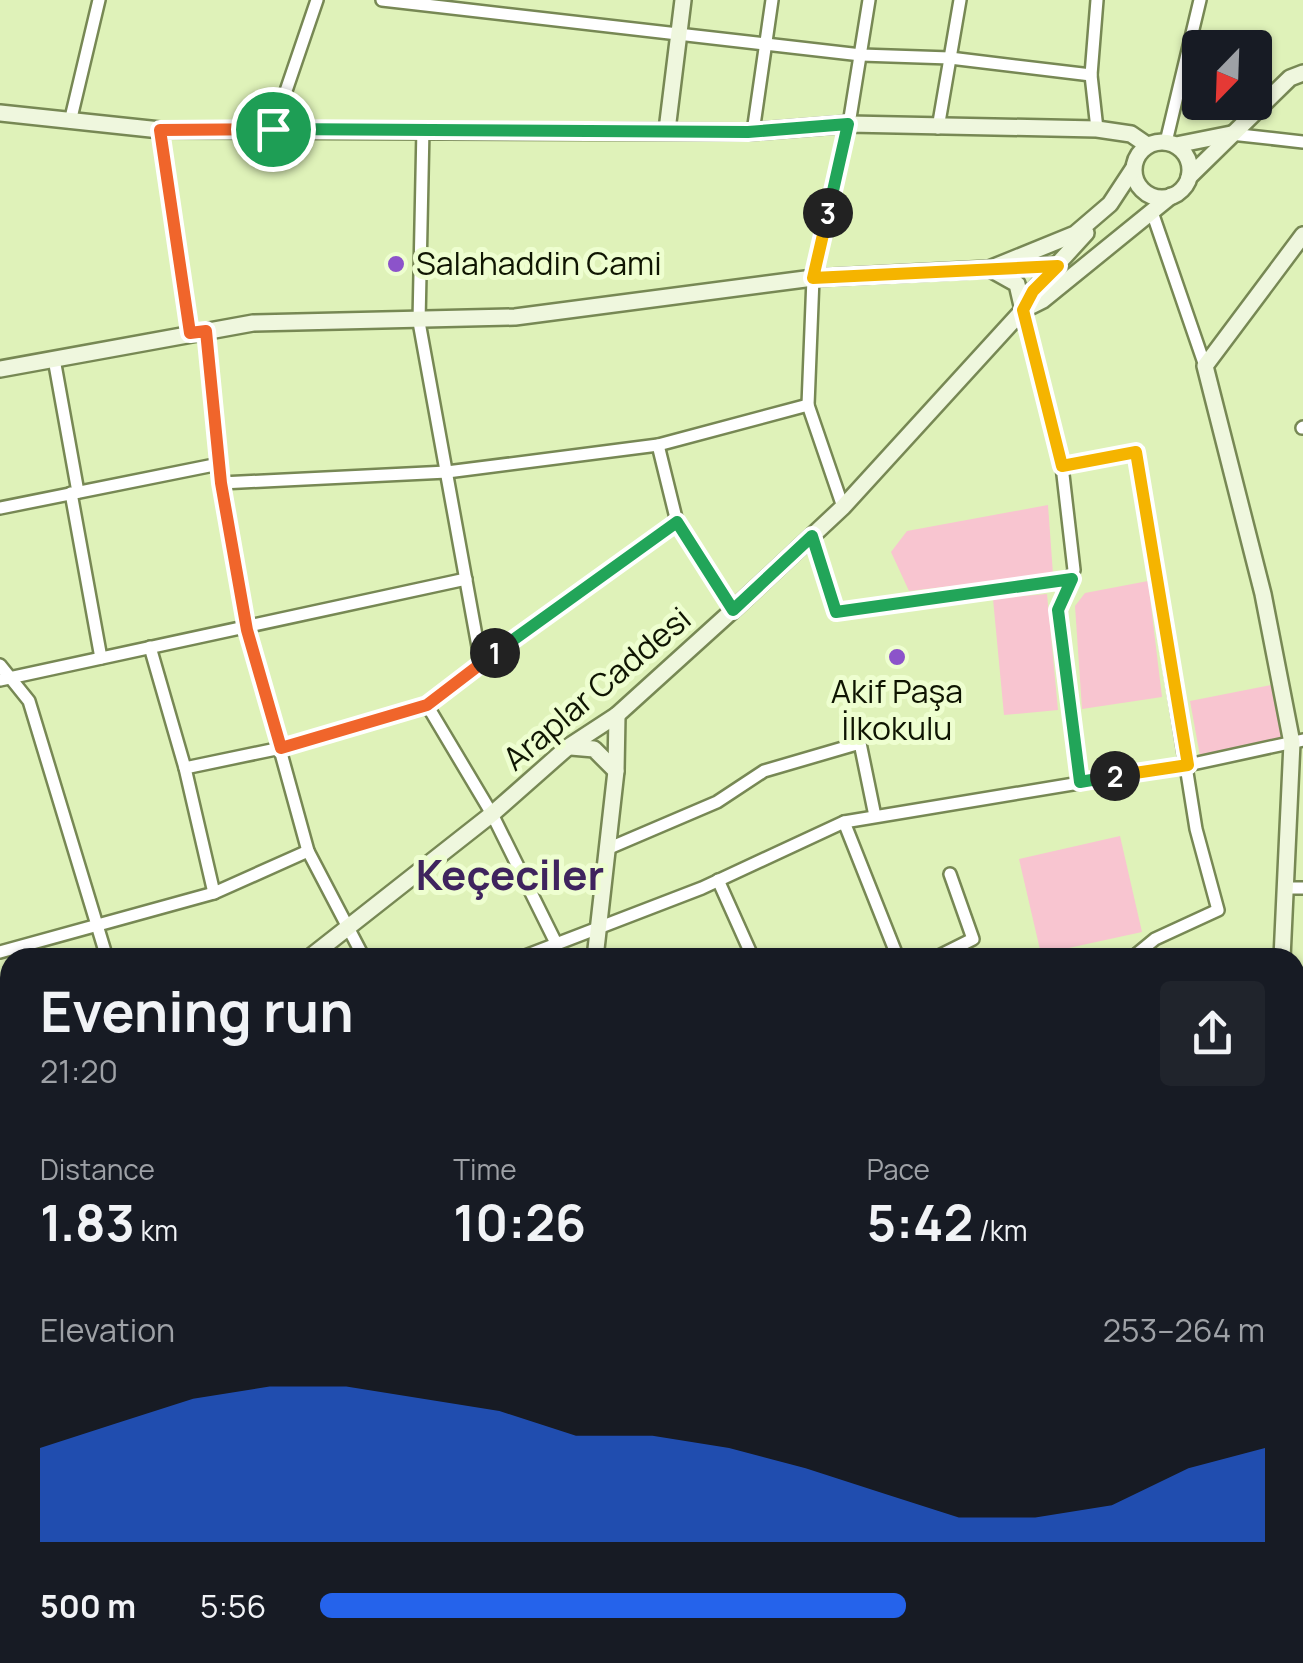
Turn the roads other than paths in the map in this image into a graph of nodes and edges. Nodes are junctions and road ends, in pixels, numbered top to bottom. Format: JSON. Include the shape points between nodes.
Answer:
{"nodes":[{"id":1,"x":99,"y":0,"type":"edge"},
{"id":2,"x":317,"y":0,"type":"edge"},
{"id":3,"x":382,"y":0,"type":"edge"},
{"id":4,"x":545,"y":0,"type":"edge"},
{"id":5,"x":683,"y":0,"type":"edge"},
{"id":6,"x":772,"y":0,"type":"edge"},
{"id":7,"x":869,"y":0,"type":"edge"},
{"id":8,"x":960,"y":0,"type":"edge"},
{"id":9,"x":1097,"y":0,"type":"edge"},
{"id":10,"x":1200,"y":0,"type":"edge"},
{"id":11,"x":543,"y":17,"type":"junction"},
{"id":12,"x":679,"y":32,"type":"junction"},
{"id":13,"x":764,"y":42,"type":"junction"},
{"id":14,"x":861,"y":54,"type":"junction"},
{"id":15,"x":950,"y":58,"type":"junction"},
{"id":16,"x":1303,"y":73,"type":"edge"},
{"id":17,"x":1090,"y":75,"type":"junction"},
{"id":18,"x":0,"y":113,"type":"edge"},
{"id":19,"x":70,"y":122,"type":"junction"},
{"id":20,"x":848,"y":124,"type":"junction"},
{"id":21,"x":422,"y":128,"type":"junction"},
{"id":22,"x":938,"y":128,"type":"junction"},
{"id":23,"x":273,"y":129,"type":"junction"},
{"id":24,"x":1097,"y":129,"type":"junction"},
{"id":25,"x":160,"y":130,"type":"junction"},
{"id":26,"x":667,"y":130,"type":"junction"},
{"id":27,"x":753,"y":132,"type":"junction"},
{"id":28,"x":1232,"y":134,"type":"junction"},
{"id":29,"x":1303,"y":142,"type":"edge"},
{"id":30,"x":1171,"y":143,"type":"junction"},
{"id":31,"x":1147,"y":145,"type":"junction"},
{"id":32,"x":1133,"y":170,"type":"junction"},
{"id":33,"x":1189,"y":177,"type":"junction"},
{"id":34,"x":1172,"y":196,"type":"junction"},
{"id":35,"x":1110,"y":204,"type":"junction"},
{"id":36,"x":1152,"y":212,"type":"junction"},
{"id":37,"x":1303,"y":235,"type":"edge"},
{"id":38,"x":1114,"y":242,"type":"junction"},
{"id":39,"x":1058,"y":266,"type":"junction"},
{"id":40,"x":988,"y":269,"type":"junction"},
{"id":41,"x":813,"y":278,"type":"junction"},
{"id":42,"x":1023,"y":310,"type":"junction"},
{"id":43,"x":420,"y":322,"type":"junction"},
{"id":44,"x":198,"y":332,"type":"junction"},
{"id":45,"x":54,"y":358,"type":"junction"},
{"id":46,"x":1205,"y":366,"type":"junction"},
{"id":47,"x":0,"y":369,"type":"edge"},
{"id":48,"x":808,"y":406,"type":"junction"},
{"id":49,"x":658,"y":445,"type":"junction"},
{"id":50,"x":219,"y":464,"type":"junction"},
{"id":51,"x":1062,"y":466,"type":"junction"},
{"id":52,"x":447,"y":472,"type":"junction"},
{"id":53,"x":221,"y":483,"type":"junction"},
{"id":54,"x":75,"y":493,"type":"junction"},
{"id":55,"x":843,"y":506,"type":"junction"},
{"id":56,"x":0,"y":508,"type":"edge"},
{"id":57,"x":677,"y":522,"type":"junction"},
{"id":58,"x":812,"y":536,"type":"junction"},
{"id":59,"x":466,"y":579,"type":"junction"},
{"id":60,"x":1072,"y":579,"type":"junction"},
{"id":61,"x":733,"y":610,"type":"junction"},
{"id":62,"x":247,"y":630,"type":"junction"},
{"id":63,"x":150,"y":647,"type":"junction"},
{"id":64,"x":101,"y":658,"type":"junction"},
{"id":65,"x":481,"y":663,"type":"junction"},
{"id":66,"x":0,"y":664,"type":"edge"},
{"id":67,"x":4,"y":679,"type":"edge"},
{"id":68,"x":427,"y":705,"type":"junction"},
{"id":69,"x":617,"y":715,"type":"junction"},
{"id":70,"x":1298,"y":742,"type":"edge"},
{"id":71,"x":568,"y":747,"type":"junction"},
{"id":72,"x":281,"y":748,"type":"junction"},
{"id":73,"x":1188,"y":765,"type":"junction"},
{"id":74,"x":186,"y":768,"type":"junction"},
{"id":75,"x":616,"y":771,"type":"junction"},
{"id":76,"x":1080,"y":782,"type":"junction"},
{"id":77,"x":492,"y":814,"type":"junction"},
{"id":78,"x":876,"y":816,"type":"junction"},
{"id":79,"x":844,"y":822,"type":"junction"},
{"id":80,"x":607,"y":849,"type":"junction"},
{"id":81,"x":308,"y":851,"type":"junction"},
{"id":82,"x":950,"y":874,"type":"dead end"},
{"id":83,"x":718,"y":880,"type":"junction"},
{"id":84,"x":1285,"y":888,"type":"junction"},
{"id":85,"x":1303,"y":888,"type":"edge"},
{"id":86,"x":214,"y":893,"type":"junction"},
{"id":87,"x":99,"y":922,"type":"junction"},
{"id":88,"x":348,"y":926,"type":"junction"},
{"id":89,"x":598,"y":931,"type":"junction"},
{"id":90,"x":556,"y":944,"type":"junction"},
{"id":91,"x":13,"y":948,"type":"edge"},
{"id":92,"x":105,"y":948,"type":"edge"},
{"id":93,"x":321,"y":948,"type":"edge"},
{"id":94,"x":359,"y":948,"type":"edge"},
{"id":95,"x":546,"y":948,"type":"edge"},
{"id":96,"x":596,"y":948,"type":"edge"},
{"id":97,"x":749,"y":948,"type":"edge"},
{"id":98,"x":894,"y":948,"type":"edge"},
{"id":99,"x":955,"y":948,"type":"edge"},
{"id":100,"x":1144,"y":948,"type":"edge"},
{"id":101,"x":1282,"y":948,"type":"edge"}],
"edges":[{"from":1,"to":19,"type":"street"},
{"from":2,"to":23,"type":"street"},
{"from":3,"to":11,"type":"street"},
{"from":4,"to":11,"type":"street"},
{"from":5,"to":12,"type":"street"},
{"from":6,"to":13,"type":"street"},
{"from":7,"to":14,"type":"street"},
{"from":8,"to":15,"type":"street"},
{"from":9,"to":17,"type":"street"},
{"from":10,"to":30,"type":"street"},
{"from":11,"to":12,"type":"street"},
{"from":12,"to":13,"type":"street"},
{"from":12,"to":26,"type":"street"},
{"from":13,"to":14,"type":"street"},
{"from":13,"to":27,"type":"street"},
{"from":14,"to":15,"type":"street"},
{"from":14,"to":20,"type":"street"},
{"from":15,"to":17,"type":"street"},
{"from":15,"to":22,"type":"street"},
{"from":16,"to":28,"type":"street"},
{"from":17,"to":24,"type":"street"},
{"from":18,"to":19,"type":"street"},
{"from":19,"to":25,"type":"street"},
{"from":20,"to":22,"type":"street"},
{"from":20,"to":27,"type":"street"},
{"from":20,"to":41,"type":"street"},
{"from":21,"to":23,"type":"street"},
{"from":21,"to":26,"type":"street"},
{"from":21,"to":43,"type":"street"},
{"from":22,"to":24,"type":"street"},
{"from":23,"to":25,"type":"street"},
{"from":24,"to":31,"type":"street","via":[[1130,134]]},
{"from":25,"to":44,"type":"street"},
{"from":26,"to":27,"type":"street"},
{"from":28,"to":29,"type":"street"},
{"from":28,"to":30,"type":"street"},
{"from":28,"to":33,"type":"street"},
{"from":30,"to":31,"type":"street"},
{"from":30,"to":33,"type":"street","via":[[1188,160]]},
{"from":31,"to":32,"type":"street"},
{"from":32,"to":34,"type":"street","via":[[1146,193]]},
{"from":32,"to":35,"type":"street"},
{"from":33,"to":34,"type":"street"},
{"from":34,"to":36,"type":"street","name":"Araplar Caddesi"},
{"from":35,"to":39,"type":"street","name":"Araplar Caddesi"},
{"from":35,"to":40,"type":"street","via":[[1076,234]]},
{"from":36,"to":38,"type":"street","name":"Araplar Caddesi"},
{"from":36,"to":46,"type":"street"},
{"from":37,"to":46,"type":"street"},
{"from":38,"to":39,"type":"street"},
{"from":38,"to":42,"type":"street","name":"Araplar Caddesi"},
{"from":39,"to":40,"type":"street"},
{"from":39,"to":42,"type":"street","name":"Araplar Caddesi"},
{"from":40,"to":41,"type":"street"},
{"from":40,"to":42,"type":"street","via":[[1016,284]]},
{"from":41,"to":43,"type":"street","via":[[515,318]]},
{"from":41,"to":48,"type":"street"},
{"from":42,"to":51,"type":"street"},
{"from":42,"to":55,"type":"street","name":"Araplar Caddesi"},
{"from":43,"to":44,"type":"street","via":[[254,323]]},
{"from":43,"to":52,"type":"street"},
{"from":44,"to":45,"type":"street"},
{"from":44,"to":50,"type":"street"},
{"from":45,"to":47,"type":"street"},
{"from":45,"to":54,"type":"street"},
{"from":46,"to":70,"type":"street"},
{"from":48,"to":49,"type":"street"},
{"from":48,"to":55,"type":"street"},
{"from":49,"to":52,"type":"street"},
{"from":49,"to":57,"type":"street"},
{"from":50,"to":53,"type":"street"},
{"from":50,"to":54,"type":"street"},
{"from":51,"to":60,"type":"street"},
{"from":51,"to":73,"type":"street","via":[[1136,452]]},
{"from":52,"to":53,"type":"street"},
{"from":52,"to":59,"type":"street"},
{"from":53,"to":62,"type":"street"},
{"from":54,"to":56,"type":"street"},
{"from":54,"to":64,"type":"street"},
{"from":55,"to":58,"type":"street","name":"Araplar Caddesi"},
{"from":57,"to":61,"type":"street"},
{"from":57,"to":65,"type":"street"},
{"from":58,"to":60,"type":"street","via":[[836,612]]},
{"from":58,"to":61,"type":"street","name":"Araplar Caddesi"},
{"from":59,"to":62,"type":"street"},
{"from":59,"to":65,"type":"street"},
{"from":60,"to":76,"type":"street","via":[[1058,610]]},
{"from":61,"to":69,"type":"street","name":"Araplar Caddesi"},
{"from":62,"to":63,"type":"street"},
{"from":62,"to":72,"type":"street"},
{"from":63,"to":64,"type":"street"},
{"from":63,"to":74,"type":"street"},
{"from":64,"to":67,"type":"street"},
{"from":65,"to":68,"type":"street"},
{"from":66,"to":67,"type":"street"},
{"from":67,"to":87,"type":"street","via":[[29,700]]},
{"from":68,"to":72,"type":"street"},
{"from":68,"to":77,"type":"street"},
{"from":69,"to":71,"type":"street","name":"Araplar Caddesi"},
{"from":69,"to":75,"type":"street"},
{"from":70,"to":73,"type":"street"},
{"from":70,"to":84,"type":"street"},
{"from":71,"to":75,"type":"street","via":[[594,748]]},
{"from":71,"to":77,"type":"street","name":"Araplar Caddesi"},
{"from":72,"to":74,"type":"street"},
{"from":72,"to":81,"type":"street"},
{"from":73,"to":76,"type":"street"},
{"from":73,"to":100,"type":"street","via":[[1196,829],[1218,910]]},
{"from":74,"to":86,"type":"street"},
{"from":75,"to":80,"type":"street"},
{"from":76,"to":78,"type":"street"},
{"from":77,"to":88,"type":"street","name":"Araplar Caddesi"},
{"from":77,"to":90,"type":"street"},
{"from":78,"to":79,"type":"street"},
{"from":78,"to":80,"type":"street","via":[[860,743],[764,771],[716,802]]},
{"from":79,"to":83,"type":"street"},
{"from":79,"to":98,"type":"street"},
{"from":80,"to":89,"type":"street"},
{"from":81,"to":86,"type":"street"},
{"from":81,"to":88,"type":"street"},
{"from":82,"to":99,"type":"street","via":[[974,939]]},
{"from":83,"to":89,"type":"street"},
{"from":83,"to":97,"type":"street"},
{"from":84,"to":85,"type":"street"},
{"from":84,"to":101,"type":"street"},
{"from":86,"to":87,"type":"street"},
{"from":87,"to":91,"type":"street"},
{"from":87,"to":92,"type":"street"},
{"from":88,"to":93,"type":"street","name":"Araplar Caddesi"},
{"from":88,"to":94,"type":"street"},
{"from":89,"to":90,"type":"street"},
{"from":89,"to":96,"type":"street"},
{"from":90,"to":95,"type":"street"}]}
